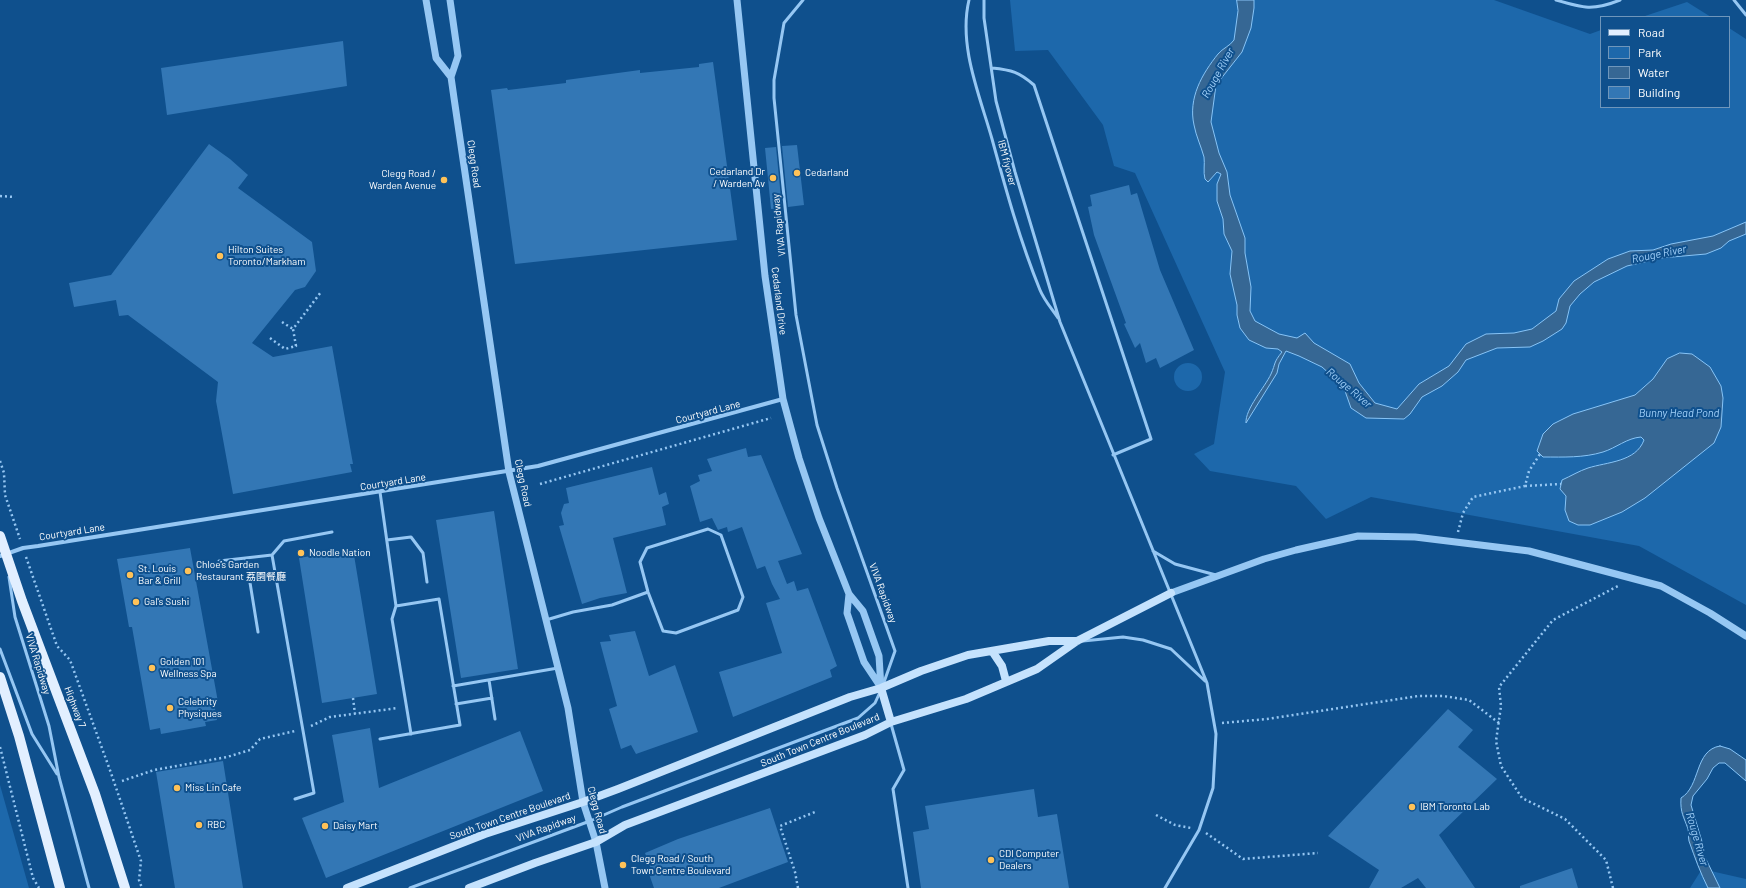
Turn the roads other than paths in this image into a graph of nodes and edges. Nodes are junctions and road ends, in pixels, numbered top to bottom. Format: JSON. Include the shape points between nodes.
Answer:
{"nodes":[{"id":1,"x":426,"y":0,"type":"edge"},
{"id":2,"x":450,"y":0,"type":"edge"},
{"id":3,"x":737,"y":0,"type":"edge"},
{"id":4,"x":803,"y":0,"type":"edge"},
{"id":5,"x":969,"y":0,"type":"edge"},
{"id":6,"x":984,"y":0,"type":"edge"},
{"id":7,"x":1556,"y":0,"type":"edge"},
{"id":8,"x":1620,"y":0,"type":"edge"},
{"id":9,"x":1734,"y":0,"type":"edge"},
{"id":10,"x":1746,"y":15,"type":"edge"},
{"id":11,"x":992,"y":68,"type":"junction"},
{"id":12,"x":451,"y":77,"type":"junction"},
{"id":13,"x":1060,"y":322,"type":"junction"},
{"id":14,"x":783,"y":400,"type":"junction"},
{"id":15,"x":1113,"y":455,"type":"junction"},
{"id":16,"x":509,"y":472,"type":"junction"},
{"id":17,"x":380,"y":492,"type":"junction"},
{"id":18,"x":332,"y":532,"type":"dead end"},
{"id":19,"x":0,"y":536,"type":"edge"},
{"id":20,"x":387,"y":540,"type":"junction"},
{"id":21,"x":1153,"y":550,"type":"junction"},
{"id":22,"x":3,"y":555,"type":"edge"},
{"id":23,"x":272,"y":555,"type":"junction"},
{"id":24,"x":246,"y":558,"type":"junction"},
{"id":25,"x":219,"y":561,"type":"dead end"},
{"id":26,"x":1218,"y":576,"type":"junction"},
{"id":27,"x":427,"y":582,"type":"dead end"},
{"id":28,"x":648,"y":592,"type":"junction"},
{"id":29,"x":1171,"y":593,"type":"junction"},
{"id":30,"x":849,"y":594,"type":"junction"},
{"id":31,"x":396,"y":606,"type":"junction"},
{"id":32,"x":546,"y":620,"type":"junction"},
{"id":33,"x":258,"y":632,"type":"dead end"},
{"id":34,"x":1746,"y":636,"type":"edge"},
{"id":35,"x":1077,"y":641,"type":"junction"},
{"id":36,"x":0,"y":649,"type":"edge"},
{"id":37,"x":992,"y":651,"type":"junction"},
{"id":38,"x":558,"y":668,"type":"junction"},
{"id":39,"x":0,"y":677,"type":"edge"},
{"id":40,"x":489,"y":680,"type":"junction"},
{"id":41,"x":1006,"y":682,"type":"junction"},
{"id":42,"x":1207,"y":683,"type":"junction"},
{"id":43,"x":454,"y":686,"type":"junction"},
{"id":44,"x":881,"y":688,"type":"junction"},
{"id":45,"x":492,"y":698,"type":"junction"},
{"id":46,"x":456,"y":704,"type":"junction"},
{"id":47,"x":495,"y":719,"type":"dead end"},
{"id":48,"x":891,"y":722,"type":"junction"},
{"id":49,"x":411,"y":734,"type":"junction"},
{"id":50,"x":380,"y":739,"type":"dead end"},
{"id":51,"x":59,"y":777,"type":"junction"},
{"id":52,"x":295,"y":799,"type":"dead end"},
{"id":53,"x":583,"y":802,"type":"junction"},
{"id":54,"x":590,"y":821,"type":"junction"},
{"id":55,"x":596,"y":842,"type":"junction"},
{"id":56,"x":60,"y":888,"type":"edge"},
{"id":57,"x":89,"y":888,"type":"edge"},
{"id":58,"x":125,"y":888,"type":"edge"},
{"id":59,"x":347,"y":888,"type":"edge"},
{"id":60,"x":410,"y":888,"type":"edge"},
{"id":61,"x":468,"y":888,"type":"edge"},
{"id":62,"x":605,"y":888,"type":"edge"},
{"id":63,"x":908,"y":888,"type":"edge"},
{"id":64,"x":1166,"y":888,"type":"edge"}],
"edges":[{"from":1,"to":12,"type":"street","name":"Clegg Road","via":[[436,58]]},
{"from":2,"to":12,"type":"street","name":"Clegg Road","via":[[458,56]]},
{"from":3,"to":14,"type":"street","name":"Cedarland Drive","via":[[765,276]]},
{"from":4,"to":44,"type":"lane","name":"VIVA Rapidway","via":[[784,24],[774,80],[796,315],[817,425],[895,652]]},
{"from":5,"to":13,"type":"lane","name":"IBM flyover","via":[[967,41],[972,68],[1014,219],[1041,291]]},
{"from":6,"to":11,"type":"lane","via":[[984,18]]},
{"from":7,"to":8,"type":"lane","via":[[1582,8],[1606,6]]},
{"from":9,"to":10,"type":"lane"},
{"from":11,"to":13,"type":"lane","via":[[996,101],[1015,172]]},
{"from":11,"to":15,"type":"lane","via":[[1022,74],[1034,85],[1151,439]]},
{"from":12,"to":16,"type":"street","name":"Clegg Road"},
{"from":13,"to":15,"type":"lane"},
{"from":14,"to":16,"type":"street","name":"Courtyard Lane"},
{"from":14,"to":30,"type":"street","name":"Cedarland Drive","via":[[819,518]]},
{"from":15,"to":21,"type":"lane"},
{"from":16,"to":17,"type":"street","name":"Courtyard Lane"},
{"from":16,"to":32,"type":"street","name":"Clegg Road"},
{"from":17,"to":20,"type":"lane"},
{"from":17,"to":22,"type":"street","name":"Courtyard Lane","via":[[23,548]]},
{"from":18,"to":23,"type":"lane","via":[[284,541]]},
{"from":19,"to":22,"type":"main road","name":"Highway 7"},
{"from":20,"to":27,"type":"lane","via":[[411,537],[424,553]]},
{"from":20,"to":31,"type":"lane"},
{"from":21,"to":26,"type":"lane","via":[[1175,564]]},
{"from":21,"to":29,"type":"lane"},
{"from":22,"to":51,"type":"lane","name":"VIVA Rapidway","via":[[15,617],[49,726]]},
{"from":22,"to":58,"type":"main road","name":"Highway 7","via":[[95,794]]},
{"from":23,"to":24,"type":"lane"},
{"from":23,"to":52,"type":"lane","via":[[314,793]]},
{"from":24,"to":25,"type":"lane"},
{"from":24,"to":33,"type":"lane"},
{"from":26,"to":29,"type":"street"},
{"from":26,"to":34,"type":"street","via":[[1264,559],[1358,536],[1415,537],[1529,551],[1661,586]]},
{"from":28,"to":28,"type":"lane","via":[[663,631],[676,633],[738,610],[743,596],[721,535],[708,530],[647,548],[640,562]]},
{"from":28,"to":32,"type":"lane","via":[[612,605]]},
{"from":29,"to":35,"type":"main road","name":"South Town Centre Boulevard"},
{"from":29,"to":42,"type":"lane"},
{"from":30,"to":44,"type":"street","name":"Cedarland Drive","via":[[847,613],[864,662]]},
{"from":30,"to":44,"type":"street","name":"Cedarland Drive","via":[[864,611],[879,656]]},
{"from":31,"to":43,"type":"lane","via":[[439,599]]},
{"from":31,"to":49,"type":"lane","via":[[392,619]]},
{"from":32,"to":38,"type":"street","name":"Clegg Road"},
{"from":35,"to":37,"type":"main road","name":"South Town Centre Boulevard","via":[[1049,641]]},
{"from":35,"to":41,"type":"main road","name":"South Town Centre Boulevard","via":[[1038,669]]},
{"from":35,"to":42,"type":"lane","via":[[1123,637],[1144,640],[1171,649]]},
{"from":36,"to":51,"type":"lane","name":"VIVA Rapidway","via":[[32,734]]},
{"from":37,"to":41,"type":"main road","via":[[1002,666]]},
{"from":37,"to":44,"type":"main road","name":"South Town Centre Boulevard","via":[[968,655]]},
{"from":38,"to":40,"type":"lane"},
{"from":38,"to":53,"type":"street","name":"Clegg Road","via":[[568,708]]},
{"from":39,"to":56,"type":"main road","via":[[19,736]]},
{"from":40,"to":43,"type":"lane"},
{"from":40,"to":45,"type":"lane"},
{"from":41,"to":48,"type":"main road","name":"South Town Centre Boulevard","via":[[966,699]]},
{"from":42,"to":64,"type":"lane","via":[[1216,723],[1213,788],[1199,830]]},
{"from":43,"to":46,"type":"lane"},
{"from":44,"to":48,"type":"main road","name":"Cedarland Drive"},
{"from":44,"to":53,"type":"main road","name":"South Town Centre Boulevard","via":[[850,697]]},
{"from":44,"to":54,"type":"lane","name":"VIVA Rapidway","via":[[875,703],[858,718],[626,805]]},
{"from":45,"to":46,"type":"lane"},
{"from":45,"to":47,"type":"lane"},
{"from":46,"to":49,"type":"lane","via":[[460,725]]},
{"from":48,"to":55,"type":"main road","name":"South Town Centre Boulevard","via":[[832,748],[625,826]]},
{"from":48,"to":63,"type":"lane","via":[[904,770],[893,789]]},
{"from":49,"to":50,"type":"lane"},
{"from":51,"to":57,"type":"lane","name":"VIVA Rapidway"},
{"from":53,"to":54,"type":"street","name":"Clegg Road"},
{"from":53,"to":59,"type":"main road","name":"South Town Centre Boulevard","via":[[485,834]]},
{"from":54,"to":55,"type":"street","name":"Clegg Road"},
{"from":54,"to":60,"type":"lane","name":"VIVA Rapidway"},
{"from":55,"to":61,"type":"main road","name":"South Town Centre Boulevard"},
{"from":55,"to":62,"type":"street","name":"Clegg Road"}]}
